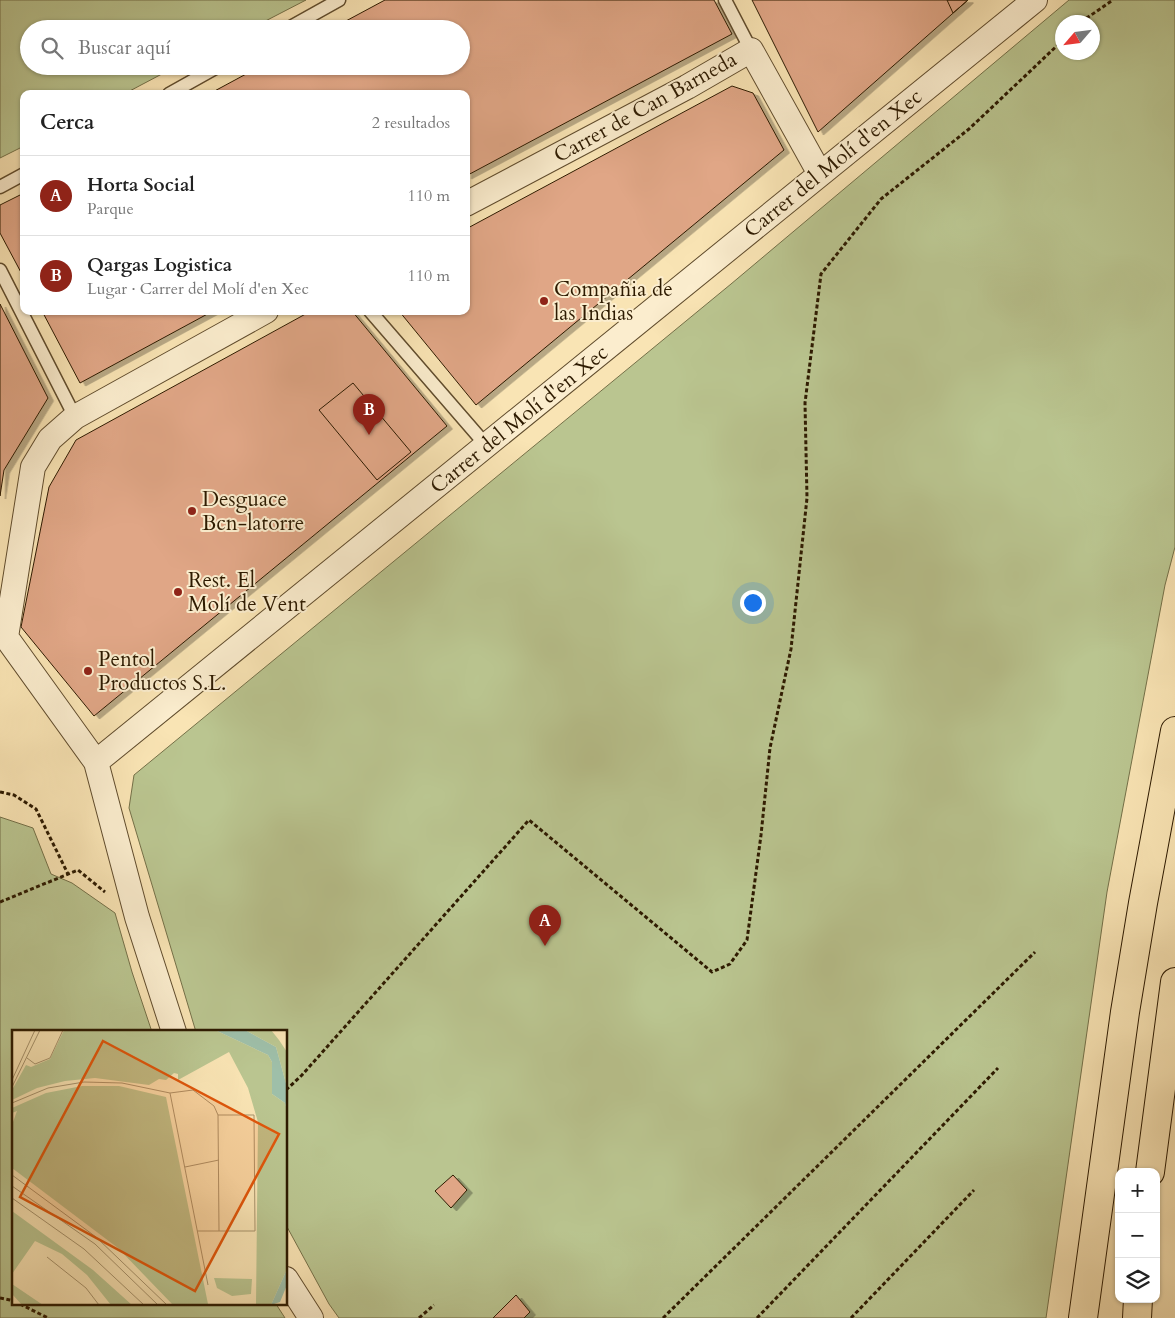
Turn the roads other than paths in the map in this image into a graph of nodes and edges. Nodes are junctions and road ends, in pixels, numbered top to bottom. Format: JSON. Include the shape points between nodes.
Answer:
{"nodes":[{"id":1,"x":339,"y":0,"type":"edge"},
{"id":2,"x":725,"y":0,"type":"edge"},
{"id":3,"x":1034,"y":0,"type":"edge"},
{"id":4,"x":303,"y":20,"type":"edge"},
{"id":5,"x":750,"y":50,"type":"junction"},
{"id":6,"x":203,"y":75,"type":"edge"},
{"id":7,"x":176,"y":90,"type":"edge"},
{"id":8,"x":820,"y":174,"type":"junction"},
{"id":9,"x":20,"y":176,"type":"edge"},
{"id":10,"x":0,"y":187,"type":"edge"},
{"id":11,"x":470,"y":202,"type":"edge"},
{"id":12,"x":0,"y":270,"type":"edge"},
{"id":13,"x":20,"y":310,"type":"edge"},
{"id":14,"x":23,"y":315,"type":"edge"},
{"id":15,"x":259,"y":315,"type":"edge"},
{"id":16,"x":373,"y":315,"type":"edge"},
{"id":17,"x":74,"y":417,"type":"junction"},
{"id":18,"x":486,"y":445,"type":"junction"},
{"id":19,"x":1175,"y":731,"type":"edge"},
{"id":20,"x":96,"y":762,"type":"junction"},
{"id":21,"x":1175,"y":982,"type":"edge"},
{"id":22,"x":173,"y":1030,"type":"edge"},
{"id":23,"x":1151,"y":1168,"type":"edge"},
{"id":24,"x":288,"y":1282,"type":"edge"},
{"id":25,"x":1138,"y":1303,"type":"edge"},
{"id":26,"x":311,"y":1318,"type":"edge"},
{"id":27,"x":1083,"y":1318,"type":"edge"},
{"id":28,"x":1137,"y":1318,"type":"edge"}],
"edges":[{"from":1,"to":4,"type":"lane"},
{"from":2,"to":5,"type":"lane"},
{"from":3,"to":8,"type":"street","name":"Carrer del Molí d'en Xec"},
{"from":5,"to":8,"type":"street","name":"Carrer de Can Barneda"},
{"from":5,"to":11,"type":"street","name":"Carrer de Can Barneda"},
{"from":6,"to":7,"type":"lane"},
{"from":8,"to":18,"type":"street","name":"Carrer del Molí d'en Xec"},
{"from":9,"to":10,"type":"lane"},
{"from":12,"to":13,"type":"lane"},
{"from":14,"to":17,"type":"lane"},
{"from":15,"to":17,"type":"street"},
{"from":16,"to":18,"type":"lane"},
{"from":17,"to":20,"type":"street","via":[[50,439],[33,467],[6,637]]},
{"from":18,"to":20,"type":"street","name":"Carrer del Molí d'en Xec"},
{"from":19,"to":27,"type":"main road","via":[[1125,1012]]},
{"from":20,"to":22,"type":"street","via":[[137,917]]},
{"from":21,"to":23,"type":"main road"},
{"from":24,"to":26,"type":"street"},
{"from":25,"to":28,"type":"main road"}]}
